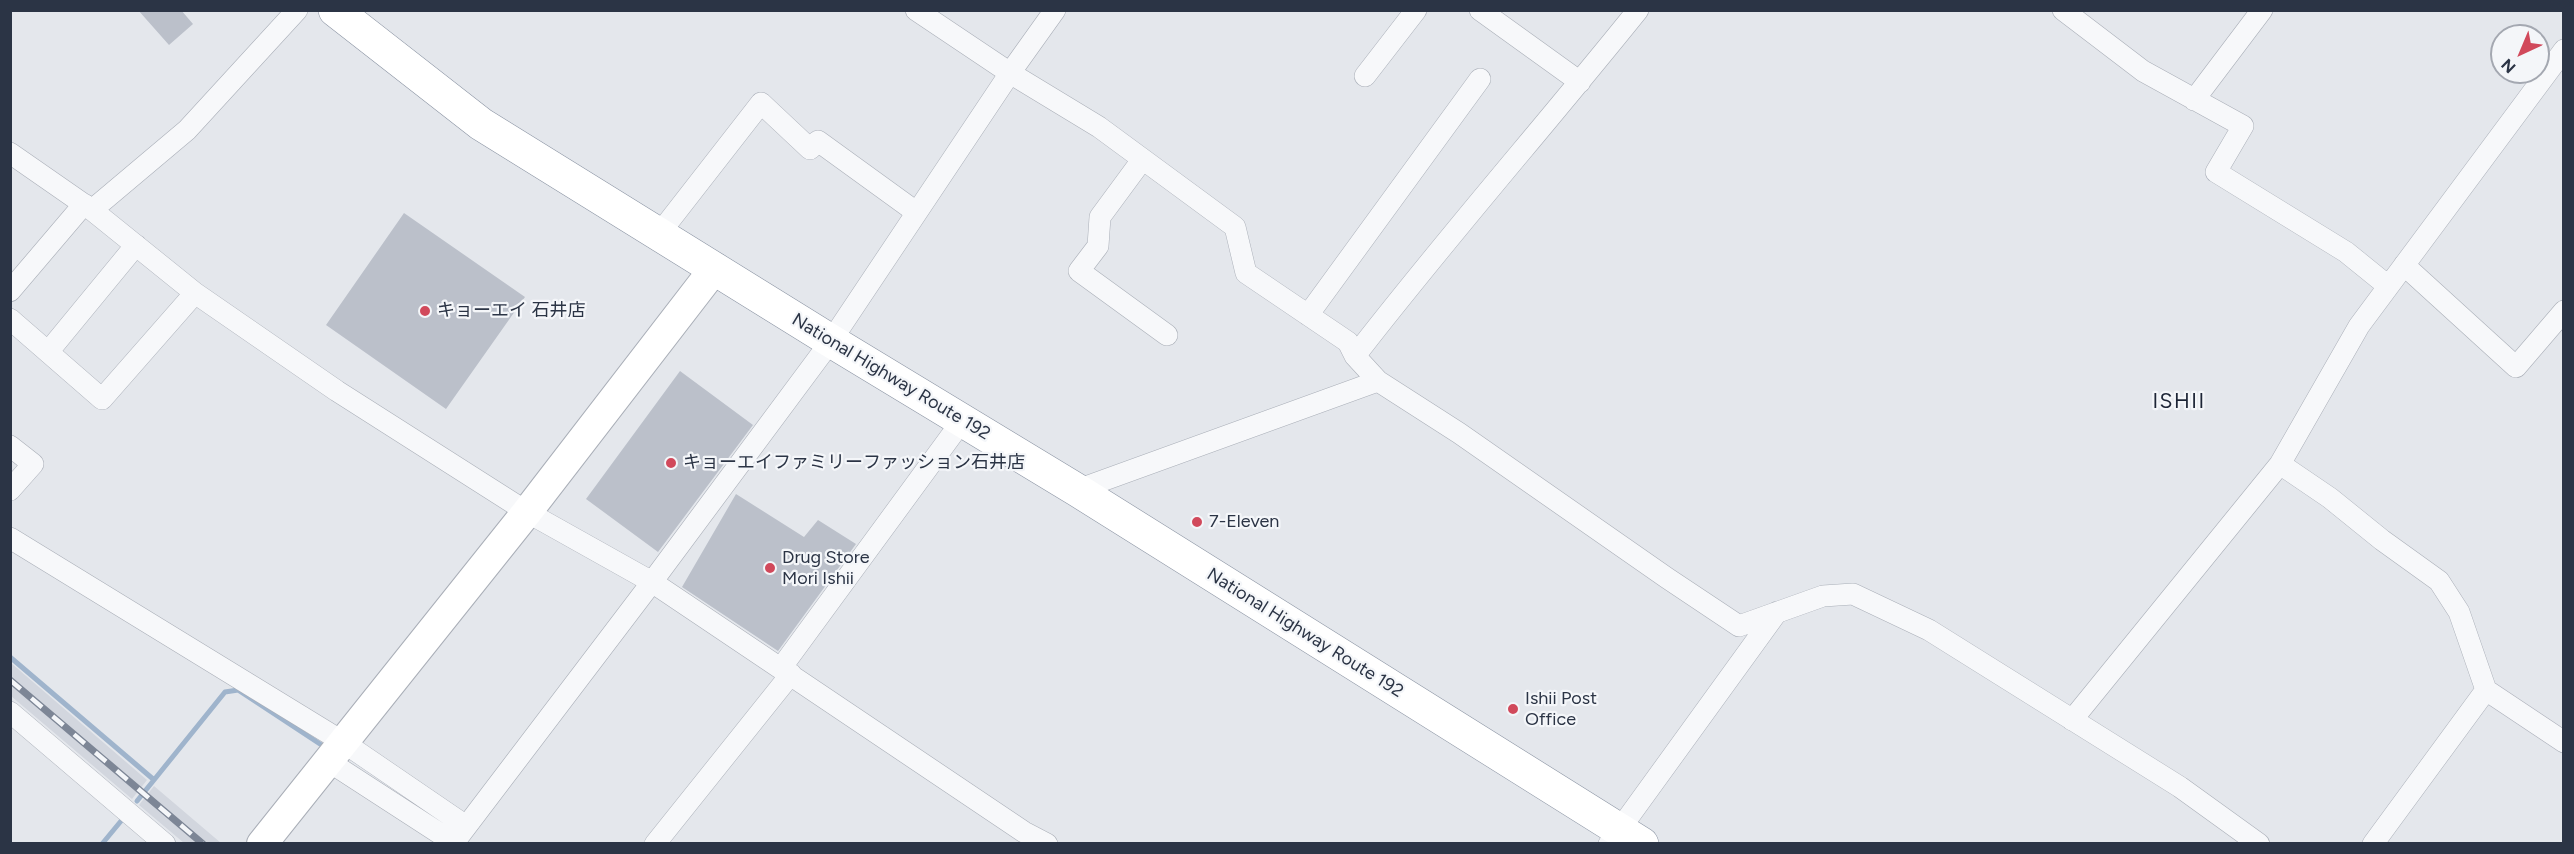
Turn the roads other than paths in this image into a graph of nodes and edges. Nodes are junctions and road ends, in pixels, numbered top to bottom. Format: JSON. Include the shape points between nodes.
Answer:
{"nodes":[{"id":1,"x":297,"y":10,"type":"edge"},
{"id":2,"x":335,"y":10,"type":"edge"},
{"id":3,"x":916,"y":10,"type":"edge"},
{"id":4,"x":1056,"y":10,"type":"edge"},
{"id":5,"x":1416,"y":10,"type":"edge"},
{"id":6,"x":1480,"y":10,"type":"edge"},
{"id":7,"x":1638,"y":10,"type":"edge"},
{"id":8,"x":2063,"y":10,"type":"edge"},
{"id":9,"x":2262,"y":10,"type":"edge"},
{"id":10,"x":2564,"y":50,"type":"edge"},
{"id":11,"x":1010,"y":73,"type":"junction"},
{"id":12,"x":1365,"y":76,"type":"dead end"},
{"id":13,"x":1480,"y":79,"type":"dead end"},
{"id":14,"x":1580,"y":82,"type":"junction"},
{"id":15,"x":2194,"y":100,"type":"junction"},
{"id":16,"x":10,"y":153,"type":"edge"},
{"id":17,"x":1142,"y":160,"type":"junction"},
{"id":18,"x":88,"y":207,"type":"junction"},
{"id":19,"x":916,"y":212,"type":"junction"},
{"id":20,"x":659,"y":234,"type":"junction"},
{"id":21,"x":135,"y":245,"type":"junction"},
{"id":22,"x":2404,"y":265,"type":"junction"},
{"id":23,"x":715,"y":268,"type":"junction"},
{"id":24,"x":2388,"y":286,"type":"junction"},
{"id":25,"x":10,"y":291,"type":"edge"},
{"id":26,"x":195,"y":293,"type":"junction"},
{"id":27,"x":2564,"y":311,"type":"edge"},
{"id":28,"x":1308,"y":315,"type":"junction"},
{"id":29,"x":10,"y":319,"type":"edge"},
{"id":30,"x":1167,"y":335,"type":"dead end"},
{"id":31,"x":831,"y":341,"type":"junction"},
{"id":32,"x":48,"y":352,"type":"junction"},
{"id":33,"x":1355,"y":356,"type":"junction"},
{"id":34,"x":1378,"y":381,"type":"junction"},
{"id":35,"x":962,"y":420,"type":"junction"},
{"id":36,"x":10,"y":446,"type":"edge"},
{"id":37,"x":2280,"y":464,"type":"junction"},
{"id":38,"x":10,"y":490,"type":"edge"},
{"id":39,"x":1077,"y":490,"type":"junction"},
{"id":40,"x":526,"y":512,"type":"junction"},
{"id":41,"x":10,"y":538,"type":"edge"},
{"id":42,"x":652,"y":582,"type":"junction"},
{"id":43,"x":1777,"y":612,"type":"junction"},
{"id":44,"x":786,"y":671,"type":"junction"},
{"id":45,"x":2486,"y":690,"type":"junction"},
{"id":46,"x":10,"y":712,"type":"edge"},
{"id":47,"x":2072,"y":720,"type":"junction"},
{"id":48,"x":2564,"y":742,"type":"edge"},
{"id":49,"x":335,"y":751,"type":"junction"},
{"id":50,"x":457,"y":839,"type":"edge"},
{"id":51,"x":1623,"y":839,"type":"edge"},
{"id":52,"x":165,"y":843,"type":"edge"},
{"id":53,"x":262,"y":843,"type":"edge"},
{"id":54,"x":655,"y":843,"type":"edge"},
{"id":55,"x":1047,"y":843,"type":"edge"},
{"id":56,"x":2259,"y":843,"type":"edge"},
{"id":57,"x":2373,"y":843,"type":"edge"}],
"edges":[{"from":1,"to":18,"type":"street","via":[[187,130]]},
{"from":2,"to":20,"type":"highway","name":"National Highway Route 192","via":[[481,124]]},
{"from":3,"to":11,"type":"street"},
{"from":4,"to":11,"type":"street"},
{"from":5,"to":12,"type":"street"},
{"from":6,"to":14,"type":"street"},
{"from":7,"to":14,"type":"street"},
{"from":8,"to":15,"type":"street","via":[[2143,71]]},
{"from":9,"to":15,"type":"street"},
{"from":10,"to":22,"type":"street"},
{"from":11,"to":17,"type":"street","via":[[1099,127]]},
{"from":11,"to":19,"type":"street"},
{"from":13,"to":28,"type":"street"},
{"from":14,"to":33,"type":"street"},
{"from":15,"to":24,"type":"street","via":[[2243,126],[2216,172],[2346,252]]},
{"from":16,"to":18,"type":"street"},
{"from":17,"to":28,"type":"street","via":[[1235,227],[1246,273]]},
{"from":17,"to":30,"type":"street","via":[[1100,217],[1098,246],[1079,271]]},
{"from":18,"to":21,"type":"street"},
{"from":18,"to":25,"type":"street"},
{"from":19,"to":20,"type":"street","via":[[818,141],[810,149],[761,103]]},
{"from":19,"to":31,"type":"street"},
{"from":20,"to":23,"type":"highway","name":"National Highway Route 192"},
{"from":21,"to":26,"type":"street"},
{"from":21,"to":32,"type":"street"},
{"from":22,"to":24,"type":"street"},
{"from":22,"to":27,"type":"street","via":[[2516,367]]},
{"from":23,"to":31,"type":"highway","name":"National Highway Route 192"},
{"from":23,"to":40,"type":"street"},
{"from":24,"to":37,"type":"street","via":[[2360,326]]},
{"from":26,"to":32,"type":"street","via":[[102,399]]},
{"from":26,"to":40,"type":"street","via":[[337,391]]},
{"from":28,"to":33,"type":"street","via":[[1348,342]]},
{"from":29,"to":32,"type":"street"},
{"from":31,"to":35,"type":"highway","name":"National Highway Route 192"},
{"from":31,"to":42,"type":"street"},
{"from":33,"to":34,"type":"street"},
{"from":34,"to":39,"type":"street"},
{"from":34,"to":43,"type":"street","via":[[1460,433],[1739,626]]},
{"from":35,"to":39,"type":"highway","name":"National Highway Route 192"},
{"from":35,"to":44,"type":"street"},
{"from":36,"to":38,"type":"street","via":[[33,464]]},
{"from":37,"to":45,"type":"street","via":[[2439,581],[2458,612]]},
{"from":37,"to":47,"type":"street"},
{"from":39,"to":51,"type":"highway","name":"National Highway Route 192"},
{"from":40,"to":42,"type":"street"},
{"from":40,"to":49,"type":"street"},
{"from":41,"to":49,"type":"street"},
{"from":42,"to":44,"type":"street"},
{"from":42,"to":50,"type":"street"},
{"from":43,"to":47,"type":"street","via":[[1823,596],[1853,594],[1929,630]]},
{"from":43,"to":51,"type":"street"},
{"from":44,"to":54,"type":"street"},
{"from":44,"to":55,"type":"street","via":[[1024,832]]},
{"from":45,"to":48,"type":"street"},
{"from":45,"to":57,"type":"street"},
{"from":46,"to":52,"type":"street"},
{"from":47,"to":56,"type":"street","via":[[2180,787]]},
{"from":49,"to":50,"type":"street"},
{"from":49,"to":53,"type":"street"}]}
